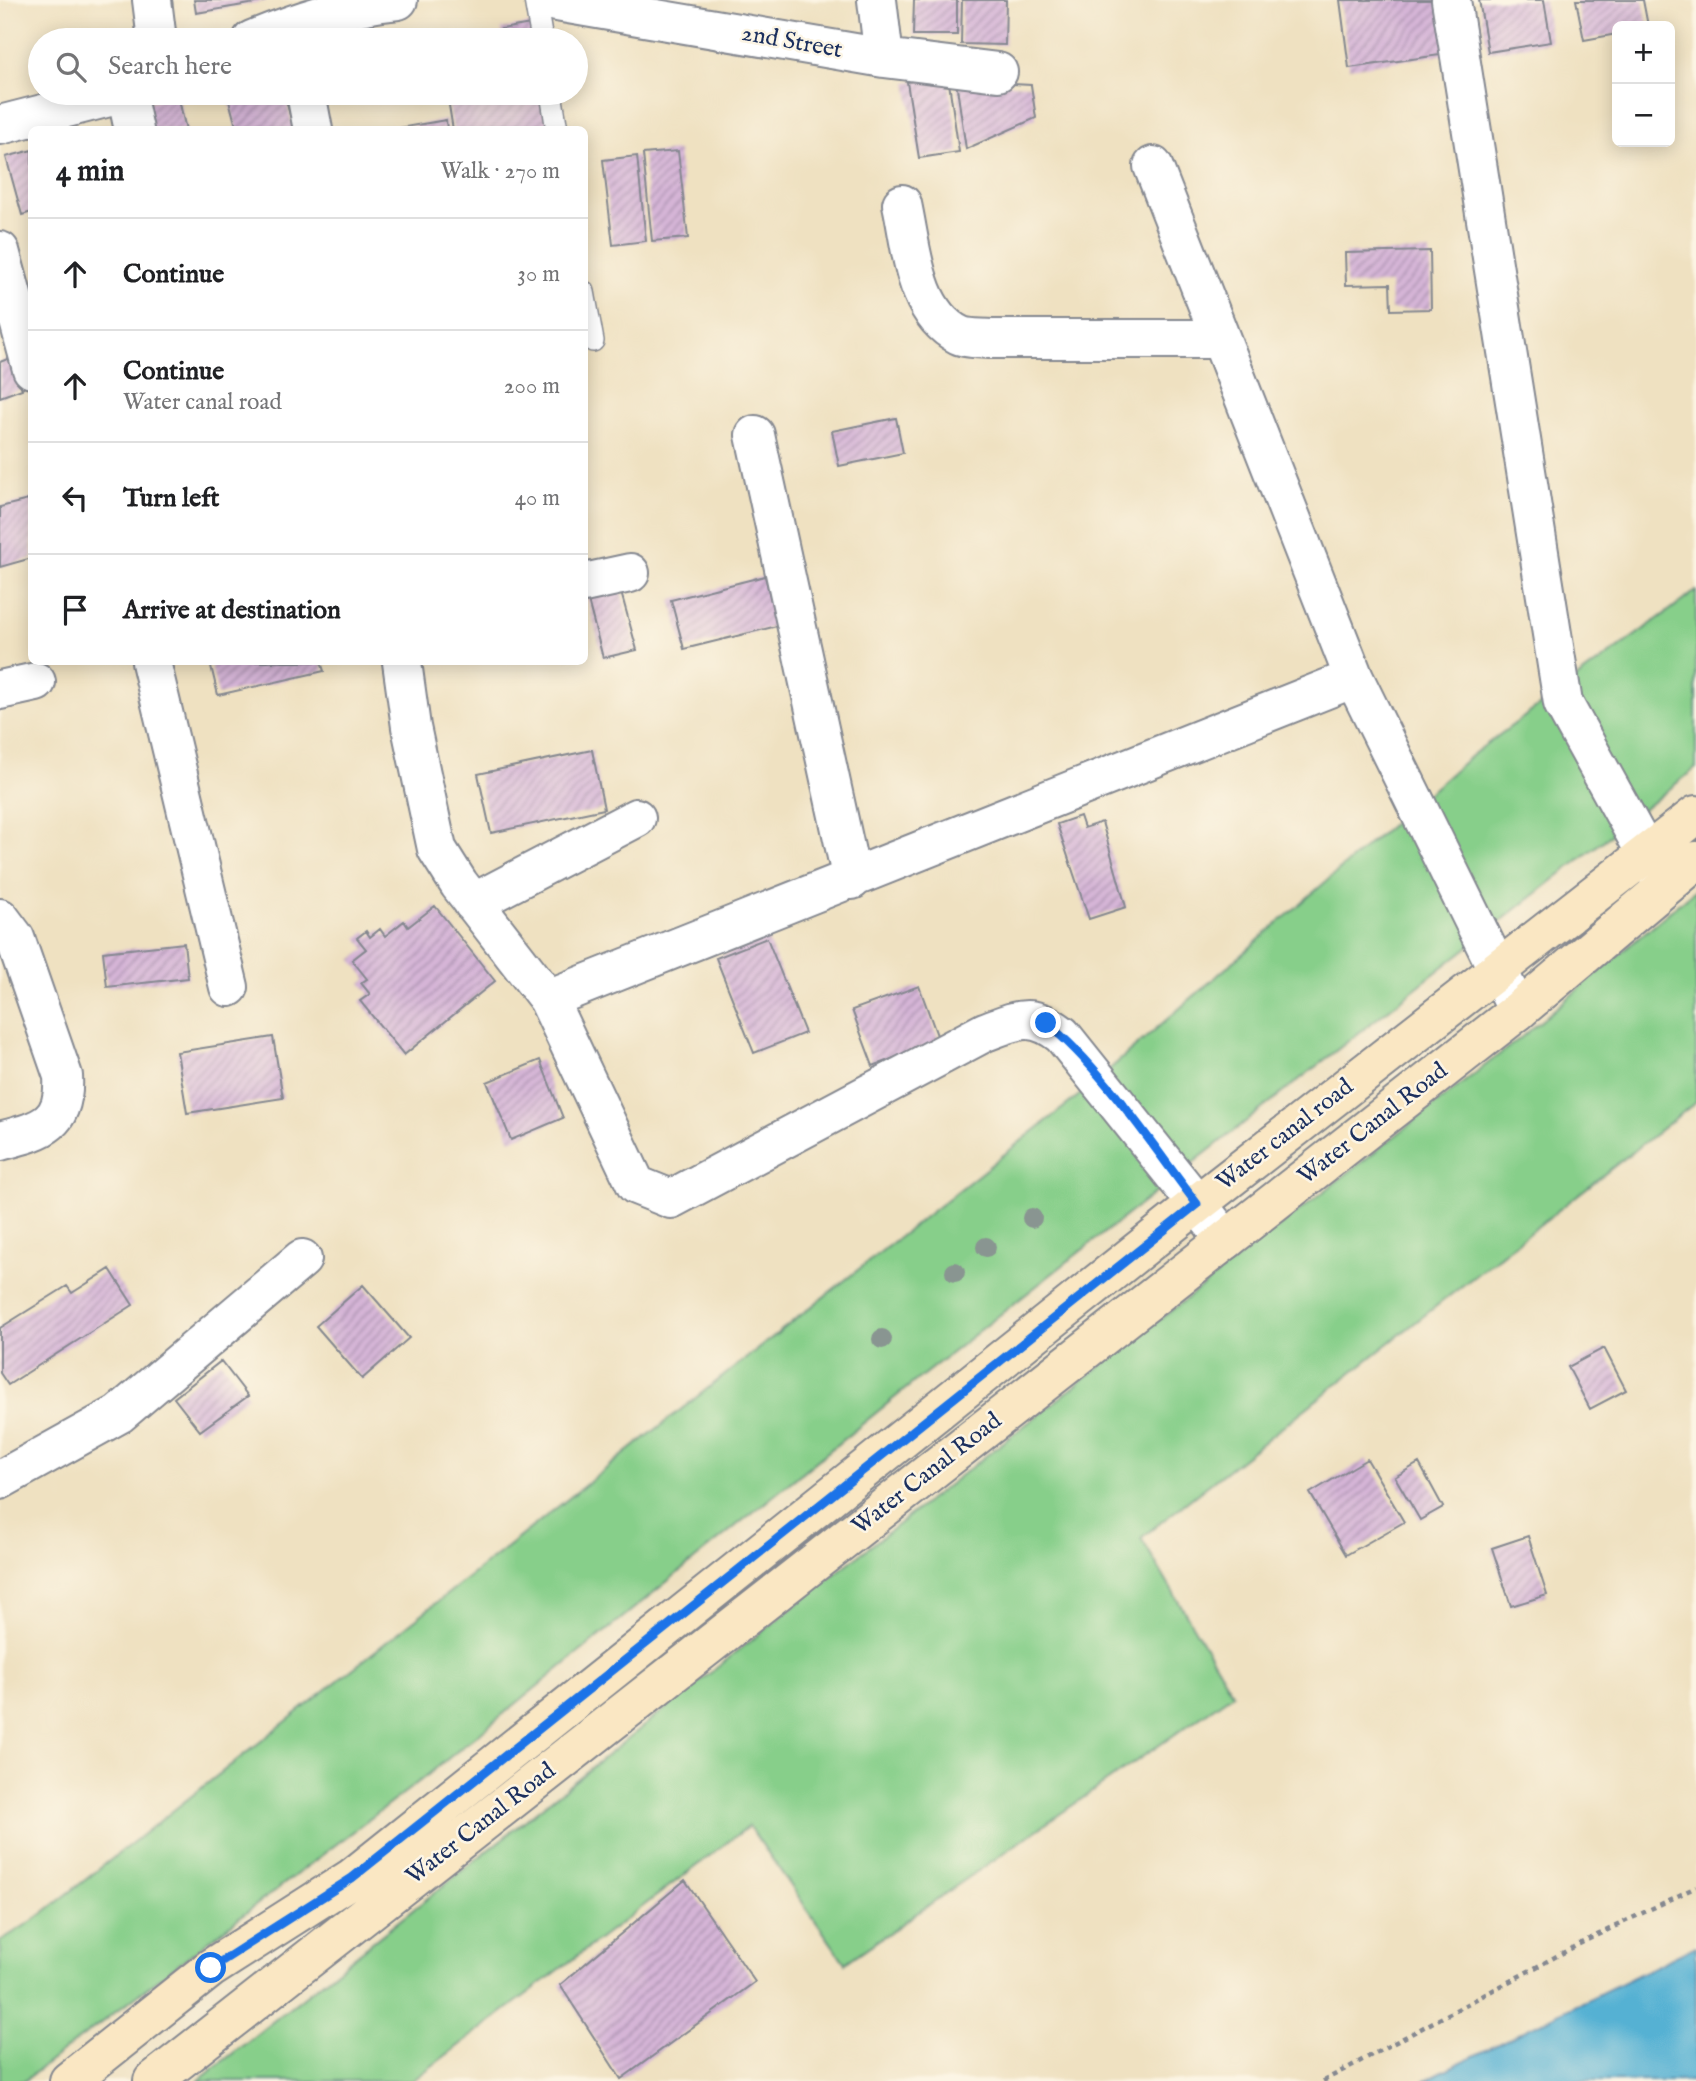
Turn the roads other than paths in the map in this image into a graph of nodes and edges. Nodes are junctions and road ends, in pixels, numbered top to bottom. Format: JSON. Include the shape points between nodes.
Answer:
{"nodes":[{"id":1,"x":152,"y":0,"type":"edge"},
{"id":2,"x":535,"y":0,"type":"edge"},
{"id":3,"x":545,"y":0,"type":"edge"},
{"id":4,"x":877,"y":0,"type":"edge"},
{"id":5,"x":1451,"y":0,"type":"edge"},
{"id":6,"x":376,"y":1,"type":"edge"},
{"id":7,"x":156,"y":28,"type":"edge"},
{"id":8,"x":305,"y":28,"type":"edge"},
{"id":9,"x":540,"y":28,"type":"edge"},
{"id":10,"x":884,"y":58,"type":"junction"},
{"id":11,"x":998,"y":72,"type":"dead end"},
{"id":12,"x":78,"y":105,"type":"edge"},
{"id":13,"x":128,"y":105,"type":"edge"},
{"id":14,"x":308,"y":105,"type":"edge"},
{"id":15,"x":553,"y":105,"type":"edge"},
{"id":16,"x":0,"y":125,"type":"edge"},
{"id":17,"x":133,"y":126,"type":"edge"},
{"id":18,"x":312,"y":126,"type":"edge"},
{"id":19,"x":556,"y":126,"type":"edge"},
{"id":20,"x":1153,"y":166,"type":"dead end"},
{"id":21,"x":902,"y":204,"type":"dead end"},
{"id":22,"x":0,"y":251,"type":"edge"},
{"id":23,"x":588,"y":314,"type":"edge"},
{"id":24,"x":1220,"y":339,"type":"junction"},
{"id":25,"x":593,"y":341,"type":"dead end"},
{"id":26,"x":28,"y":354,"type":"edge"},
{"id":27,"x":755,"y":435,"type":"dead end"},
{"id":28,"x":630,"y":573,"type":"dead end"},
{"id":29,"x":588,"y":582,"type":"edge"},
{"id":30,"x":152,"y":665,"type":"edge"},
{"id":31,"x":402,"y":665,"type":"edge"},
{"id":32,"x":1354,"y":678,"type":"junction"},
{"id":33,"x":1696,"y":815,"type":"edge"},
{"id":34,"x":636,"y":818,"type":"dead end"},
{"id":35,"x":1646,"y":852,"type":"junction"},
{"id":36,"x":1696,"y":861,"type":"edge"},
{"id":37,"x":852,"y":880,"type":"junction"},
{"id":38,"x":1664,"y":886,"type":"junction"},
{"id":39,"x":473,"y":903,"type":"junction"},
{"id":40,"x":0,"y":918,"type":"edge"},
{"id":41,"x":1497,"y":970,"type":"junction"},
{"id":42,"x":229,"y":987,"type":"dead end"},
{"id":43,"x":548,"y":999,"type":"junction"},
{"id":44,"x":1518,"y":1011,"type":"junction"},
{"id":45,"x":0,"y":1141,"type":"edge"},
{"id":46,"x":1197,"y":1204,"type":"junction"},
{"id":47,"x":1226,"y":1240,"type":"junction"},
{"id":48,"x":302,"y":1259,"type":"dead end"},
{"id":49,"x":0,"y":1480,"type":"edge"},
{"id":50,"x":158,"y":2080,"type":"edge"},
{"id":51,"x":69,"y":2081,"type":"edge"}],
"edges":[{"from":1,"to":7,"type":"street"},
{"from":2,"to":9,"type":"lane"},
{"from":3,"to":10,"type":"street","name":"2nd Street"},
{"from":4,"to":10,"type":"street"},
{"from":5,"to":35,"type":"street","via":[[1563,703]]},
{"from":6,"to":8,"type":"street"},
{"from":10,"to":11,"type":"street","name":"2nd Street"},
{"from":12,"to":16,"type":"street"},
{"from":13,"to":17,"type":"street"},
{"from":14,"to":18,"type":"street"},
{"from":15,"to":19,"type":"lane"},
{"from":20,"to":24,"type":"street"},
{"from":21,"to":24,"type":"street","via":[[924,298],[938,321],[961,336],[991,340]]},
{"from":22,"to":26,"type":"street"},
{"from":23,"to":25,"type":"lane"},
{"from":24,"to":32,"type":"street"},
{"from":27,"to":37,"type":"street"},
{"from":28,"to":29,"type":"street"},
{"from":30,"to":42,"type":"street"},
{"from":31,"to":39,"type":"street","via":[[436,849]]},
{"from":32,"to":37,"type":"street"},
{"from":32,"to":41,"type":"street"},
{"from":33,"to":35,"type":"main road","name":"Water canal road"},
{"from":34,"to":39,"type":"street"},
{"from":35,"to":38,"type":"street"},
{"from":35,"to":41,"type":"main road","name":"Water canal road"},
{"from":36,"to":38,"type":"main road","name":"Water Canal Road"},
{"from":37,"to":43,"type":"street"},
{"from":38,"to":44,"type":"main road","name":"Water Canal Road"},
{"from":39,"to":43,"type":"street"},
{"from":40,"to":45,"type":"street","via":[[15,938],[63,1076],[64,1098],[52,1122]]},
{"from":41,"to":44,"type":"street"},
{"from":41,"to":46,"type":"main road","name":"Water canal road"},
{"from":43,"to":46,"type":"street","via":[[636,1185],[671,1199],[985,1032],[1021,1019],[1046,1023],[1062,1035]]},
{"from":44,"to":47,"type":"main road","name":"Water Canal Road"},
{"from":46,"to":47,"type":"street"},
{"from":46,"to":51,"type":"main road","name":"Water canal road","via":[[352,1878],[211,1968]]},
{"from":47,"to":50,"type":"main road","name":"Water Canal Road"},
{"from":48,"to":49,"type":"street","via":[[119,1414]]}]}
